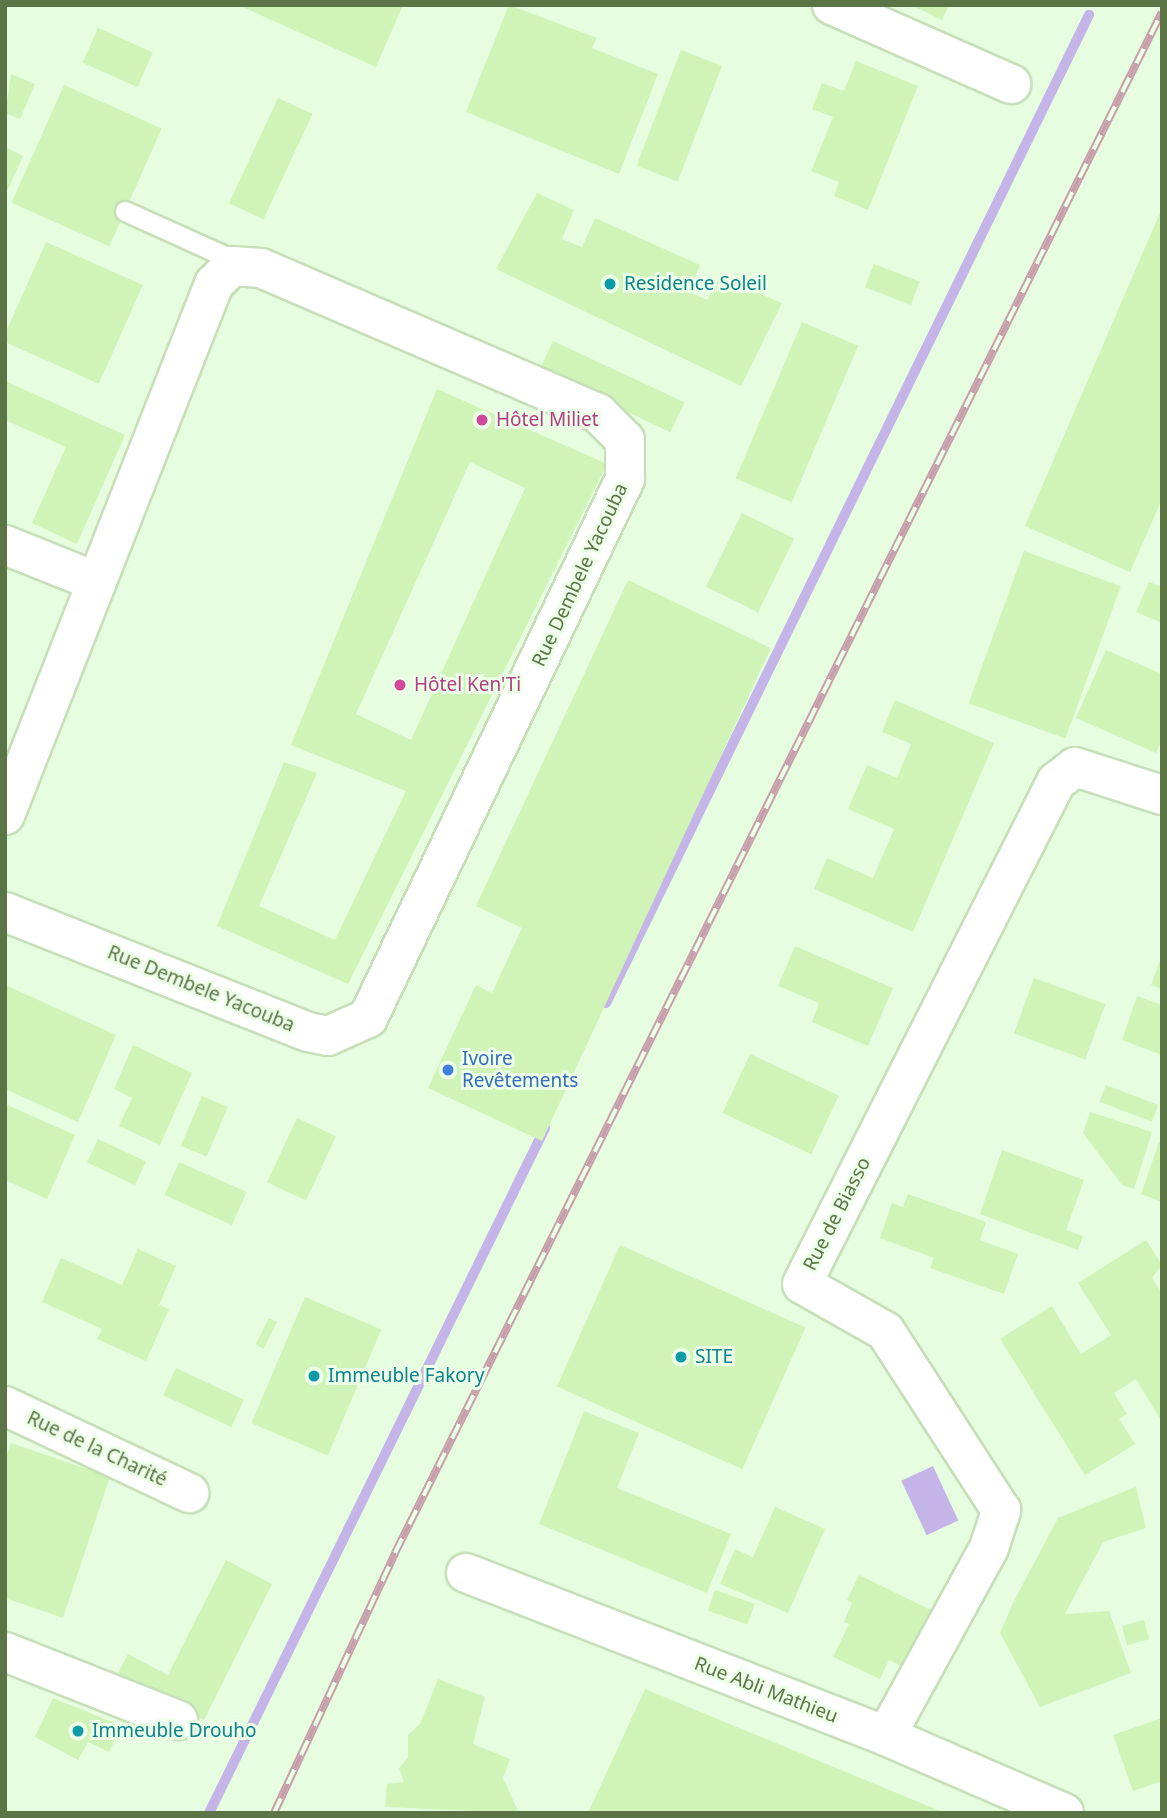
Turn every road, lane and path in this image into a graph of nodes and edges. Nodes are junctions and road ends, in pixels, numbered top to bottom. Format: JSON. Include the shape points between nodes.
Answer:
{"nodes":[{"id":1,"x":832,"y":5,"type":"edge"},
{"id":2,"x":1012,"y":84,"type":"dead end"},
{"id":3,"x":125,"y":211,"type":"dead end"},
{"id":4,"x":244,"y":265,"type":"junction"},
{"id":5,"x":5,"y":545,"type":"edge"},
{"id":6,"x":97,"y":582,"type":"junction"},
{"id":7,"x":1162,"y":795,"type":"edge"},
{"id":8,"x":5,"y":815,"type":"edge"},
{"id":9,"x":5,"y":912,"type":"edge"},
{"id":10,"x":5,"y":1406,"type":"edge"},
{"id":11,"x":189,"y":1493,"type":"dead end"},
{"id":12,"x":466,"y":1573,"type":"dead end"},
{"id":13,"x":5,"y":1652,"type":"edge"},
{"id":14,"x":178,"y":1720,"type":"dead end"},
{"id":15,"x":886,"y":1736,"type":"junction"},
{"id":16,"x":1064,"y":1813,"type":"edge"}],
"edges":[{"from":1,"to":2,"type":"street"},
{"from":3,"to":4,"type":"lane"},
{"from":4,"to":6,"type":"street","via":[[232,266],[214,284]]},
{"from":4,"to":9,"type":"street","name":"Rue Dembele Yacouba","via":[[598,413],[625,440],[625,478],[368,1018],[328,1036],[308,1032]]},
{"from":5,"to":6,"type":"street"},
{"from":6,"to":8,"type":"street"},
{"from":7,"to":15,"type":"street","name":"Rue de Biasso","via":[[1075,766],[1056,782],[802,1284],[885,1331],[1001,1510],[989,1548]]},
{"from":10,"to":11,"type":"street","name":"Rue de la Charité"},
{"from":12,"to":15,"type":"street","name":"Rue Abli Mathieu"},
{"from":13,"to":14,"type":"street"},
{"from":15,"to":16,"type":"street","name":"Rue Abli Mathieu"}]}
